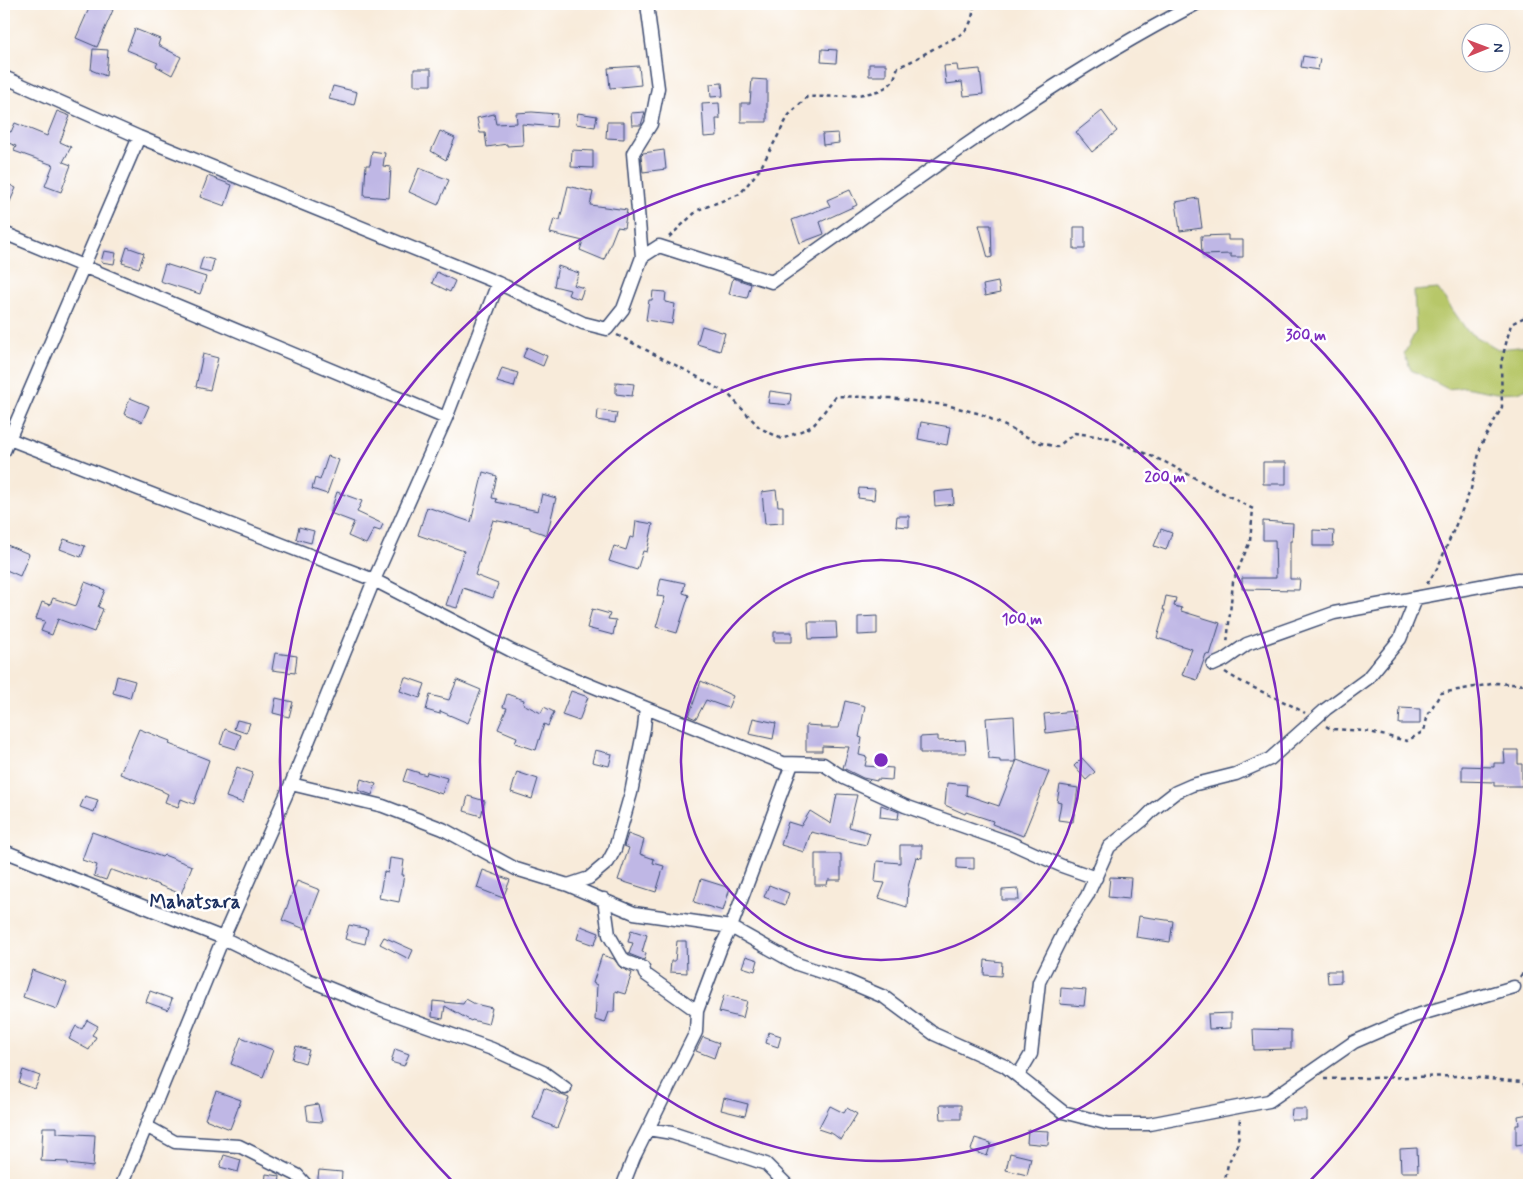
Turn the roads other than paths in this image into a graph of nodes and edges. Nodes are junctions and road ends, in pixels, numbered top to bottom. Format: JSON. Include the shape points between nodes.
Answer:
{"nodes":[{"id":1,"x":647,"y":4,"type":"edge"},
{"id":2,"x":1196,"y":4,"type":"edge"},
{"id":3,"x":4,"y":78,"type":"edge"},
{"id":4,"x":139,"y":136,"type":"junction"},
{"id":5,"x":4,"y":233,"type":"edge"},
{"id":6,"x":642,"y":257,"type":"junction"},
{"id":7,"x":82,"y":266,"type":"junction"},
{"id":8,"x":498,"y":283,"type":"junction"},
{"id":9,"x":446,"y":418,"type":"junction"},
{"id":10,"x":6,"y":438,"type":"edge"},
{"id":11,"x":4,"y":451,"type":"edge"},
{"id":12,"x":374,"y":580,"type":"junction"},
{"id":13,"x":1529,"y":581,"type":"edge"},
{"id":14,"x":1416,"y":598,"type":"junction"},
{"id":15,"x":1219,"y":663,"type":"road end"},
{"id":16,"x":646,"y":708,"type":"junction"},
{"id":17,"x":792,"y":764,"type":"junction"},
{"id":18,"x":291,"y":784,"type":"junction"},
{"id":19,"x":4,"y":851,"type":"edge"},
{"id":20,"x":1096,"y":878,"type":"junction"},
{"id":21,"x":568,"y":884,"type":"junction"},
{"id":22,"x":604,"y":899,"type":"junction"},
{"id":23,"x":731,"y":926,"type":"junction"},
{"id":24,"x":223,"y":938,"type":"junction"},
{"id":25,"x":1514,"y":987,"type":"dead end"},
{"id":26,"x":697,"y":1012,"type":"junction"},
{"id":27,"x":1018,"y":1076,"type":"junction"},
{"id":28,"x":565,"y":1088,"type":"dead end"},
{"id":29,"x":146,"y":1126,"type":"junction"},
{"id":30,"x":648,"y":1129,"type":"junction"},
{"id":31,"x":122,"y":1185,"type":"edge"},
{"id":32,"x":306,"y":1185,"type":"edge"},
{"id":33,"x":623,"y":1185,"type":"edge"},
{"id":34,"x":787,"y":1185,"type":"edge"}],
"edges":[{"from":1,"to":6,"type":"street","via":[[658,88],[652,124],[633,153]]},
{"from":2,"to":6,"type":"street","via":[[1040,95],[930,168],[772,282],[659,246]]},
{"from":3,"to":4,"type":"street"},
{"from":4,"to":7,"type":"street"},
{"from":4,"to":8,"type":"street"},
{"from":5,"to":7,"type":"street"},
{"from":6,"to":8,"type":"street","via":[[623,309],[607,329],[583,323]]},
{"from":7,"to":9,"type":"street"},
{"from":7,"to":10,"type":"street"},
{"from":8,"to":9,"type":"street"},
{"from":9,"to":12,"type":"street"},
{"from":10,"to":11,"type":"street"},
{"from":10,"to":12,"type":"street"},
{"from":12,"to":16,"type":"street","via":[[510,650]]},
{"from":12,"to":18,"type":"street"},
{"from":13,"to":14,"type":"street","via":[[1518,579]]},
{"from":14,"to":15,"type":"street","via":[[1334,613],[1247,644]]},
{"from":14,"to":20,"type":"street","via":[[1400,639],[1366,679],[1326,709],[1270,759],[1236,774],[1176,792],[1109,847]]},
{"from":16,"to":17,"type":"street","via":[[783,764]]},
{"from":16,"to":21,"type":"street","via":[[631,793],[615,848],[608,862],[589,878]]},
{"from":17,"to":20,"type":"street","via":[[823,764],[844,778],[905,806],[1011,843]]},
{"from":17,"to":23,"type":"street"},
{"from":18,"to":21,"type":"street","via":[[383,806],[443,829],[516,869]]},
{"from":18,"to":24,"type":"street"},
{"from":19,"to":24,"type":"street"},
{"from":20,"to":27,"type":"street","via":[[1039,982],[1032,1054]]},
{"from":21,"to":22,"type":"street"},
{"from":22,"to":23,"type":"street","via":[[634,913]]},
{"from":22,"to":26,"type":"street","via":[[609,935],[624,961],[643,968],[645,974]]},
{"from":23,"to":26,"type":"street"},
{"from":23,"to":27,"type":"street","via":[[797,964],[884,997],[934,1034],[1005,1066]]},
{"from":24,"to":28,"type":"street","via":[[309,980],[492,1049],[543,1072]]},
{"from":24,"to":29,"type":"street"},
{"from":25,"to":27,"type":"street","via":[[1414,1016],[1354,1042],[1269,1101],[1150,1124],[1109,1124],[1063,1112]]},
{"from":26,"to":30,"type":"street","via":[[696,1032]]},
{"from":29,"to":31,"type":"street"},
{"from":29,"to":32,"type":"street","via":[[174,1142],[239,1146],[296,1175]]},
{"from":30,"to":33,"type":"street"},
{"from":30,"to":34,"type":"street","via":[[672,1133],[766,1164]]}]}
